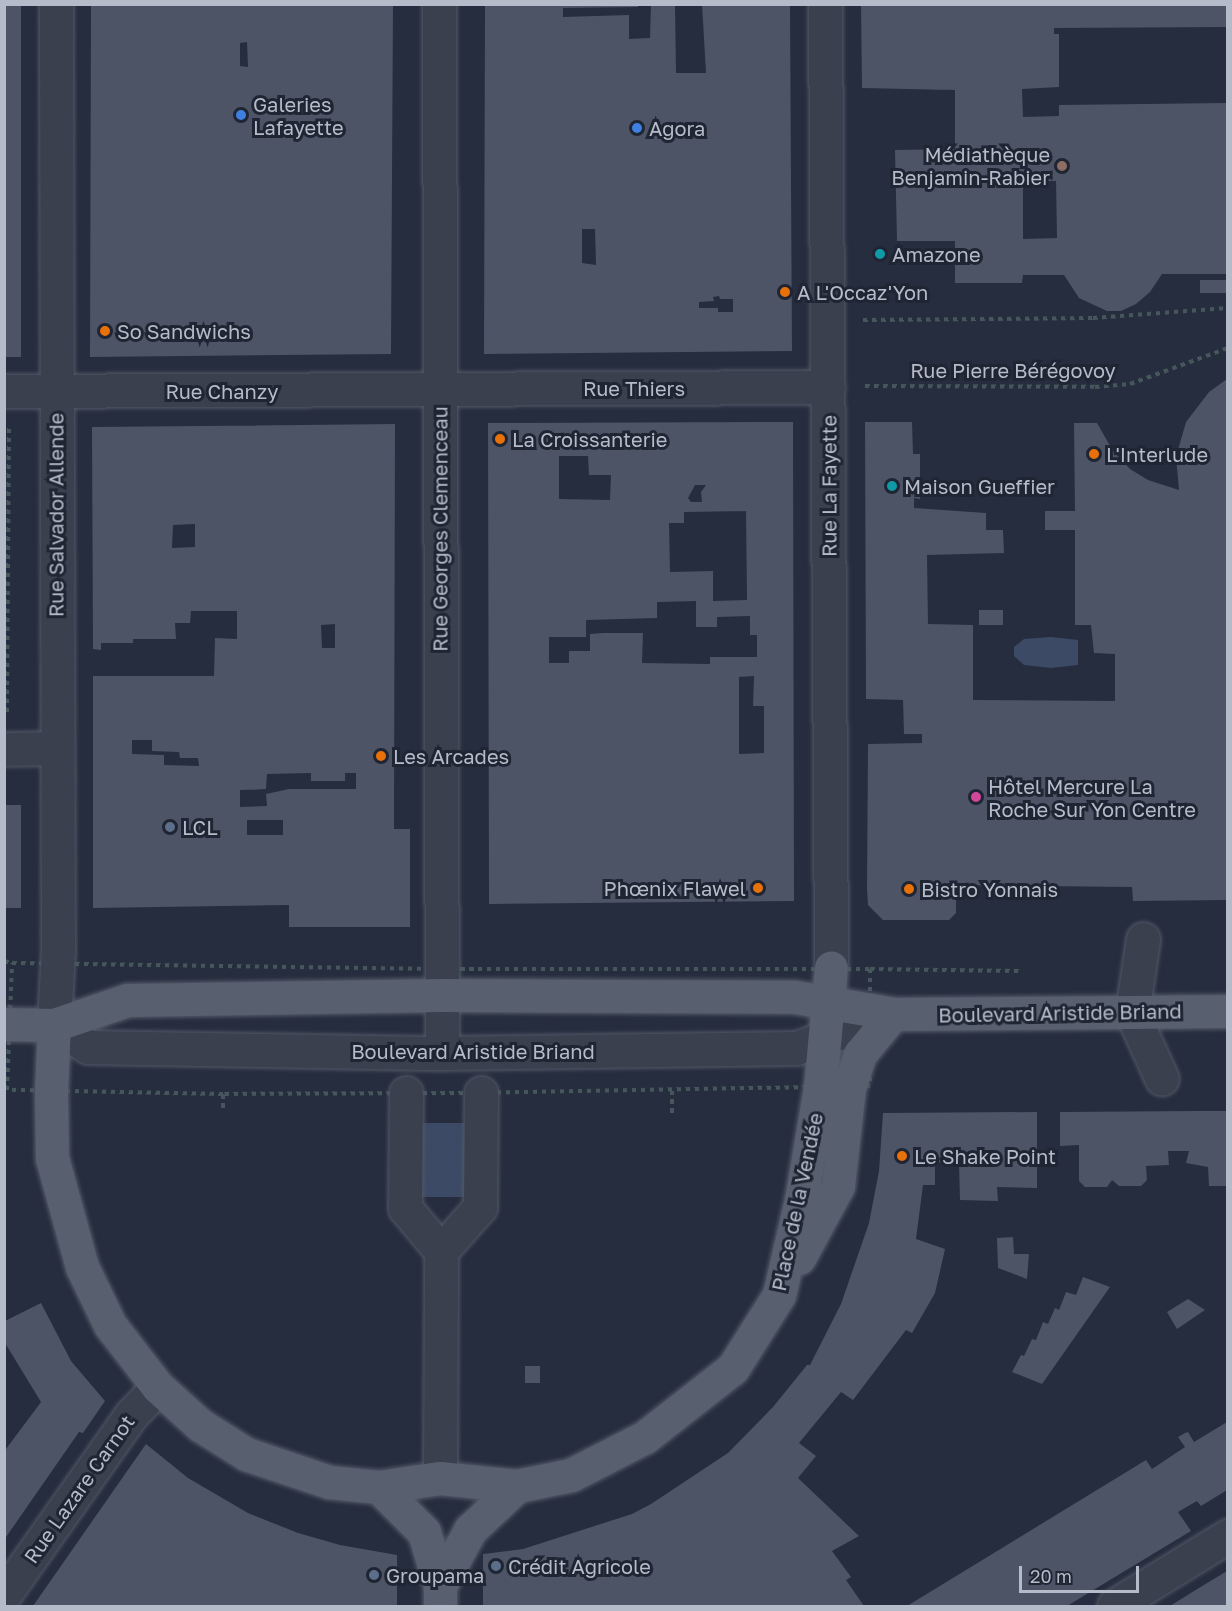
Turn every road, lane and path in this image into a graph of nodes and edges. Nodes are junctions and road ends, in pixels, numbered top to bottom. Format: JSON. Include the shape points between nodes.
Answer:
{"nodes":[{"id":1,"x":56,"y":4,"type":"edge"},
{"id":2,"x":439,"y":4,"type":"edge"},
{"id":3,"x":825,"y":4,"type":"edge"},
{"id":4,"x":1227,"y":308,"type":"edge"},
{"id":5,"x":828,"y":345,"type":"junction"},
{"id":6,"x":1227,"y":348,"type":"edge"},
{"id":7,"x":828,"y":387,"type":"junction"},
{"id":8,"x":440,"y":389,"type":"junction"},
{"id":9,"x":56,"y":392,"type":"junction"},
{"id":10,"x":7,"y":404,"type":"edge"},
{"id":11,"x":57,"y":748,"type":"junction"},
{"id":12,"x":5,"y":749,"type":"edge"},
{"id":13,"x":1143,"y":939,"type":"dead end"},
{"id":14,"x":4,"y":961,"type":"edge"},
{"id":15,"x":12,"y":963,"type":"dead end"},
{"id":16,"x":831,"y":968,"type":"joint"},
{"id":17,"x":870,"y":969,"type":"dead end"},
{"id":18,"x":1022,"y":971,"type":"dead end"},
{"id":19,"x":441,"y":995,"type":"junction"},
{"id":20,"x":828,"y":1001,"type":"junction"},
{"id":21,"x":1227,"y":1011,"type":"edge"},
{"id":22,"x":1132,"y":1013,"type":"junction"},
{"id":23,"x":893,"y":1014,"type":"junction"},
{"id":24,"x":4,"y":1024,"type":"edge"},
{"id":25,"x":54,"y":1025,"type":"junction"},
{"id":26,"x":824,"y":1038,"type":"junction"},
{"id":27,"x":442,"y":1053,"type":"junction"},
{"id":28,"x":1162,"y":1078,"type":"dead end"},
{"id":29,"x":672,"y":1091,"type":"dead end"},
{"id":30,"x":406,"y":1093,"type":"dead end"},
{"id":31,"x":481,"y":1093,"type":"dead end"},
{"id":32,"x":223,"y":1094,"type":"dead end"},
{"id":33,"x":224,"y":1108,"type":"dead end"},
{"id":34,"x":672,"y":1113,"type":"dead end"},
{"id":35,"x":441,"y":1251,"type":"junction"},
{"id":36,"x":779,"y":1295,"type":"junction"},
{"id":37,"x":158,"y":1387,"type":"junction"},
{"id":38,"x":440,"y":1478,"type":"junction"},
{"id":39,"x":517,"y":1486,"type":"junction"},
{"id":40,"x":379,"y":1487,"type":"junction"},
{"id":41,"x":1227,"y":1536,"type":"edge"},
{"id":42,"x":4,"y":1595,"type":"edge"},
{"id":43,"x":440,"y":1596,"type":"edge"},
{"id":44,"x":1114,"y":1606,"type":"edge"}],
"edges":[{"from":1,"to":9,"type":"street","name":"Rue Salvador Allende"},
{"from":2,"to":8,"type":"street","name":"Rue Georges Clemenceau"},
{"from":3,"to":5,"type":"street","name":"Rue La Fayette"},
{"from":4,"to":5,"type":"path","via":[[1093,318],[863,319]]},
{"from":5,"to":7,"type":"street","name":"Rue La Fayette"},
{"from":6,"to":7,"type":"path","name":"Rue Pierre Bérégovoy","via":[[1130,384]]},
{"from":7,"to":8,"type":"street","name":"Rue Thiers"},
{"from":7,"to":16,"type":"street","name":"Rue La Fayette"},
{"from":8,"to":9,"type":"street","name":"Rue Chanzy"},
{"from":8,"to":19,"type":"street","name":"Rue Georges Clemenceau"},
{"from":9,"to":10,"type":"street","name":"Rue Chanzy"},
{"from":9,"to":11,"type":"street","name":"Rue Salvador Allende"},
{"from":10,"to":12,"type":"path"},
{"from":11,"to":12,"type":"street"},
{"from":11,"to":25,"type":"street","name":"Rue Salvador Allende","via":[[58,950]]},
{"from":13,"to":22,"type":"street"},
{"from":14,"to":15,"type":"path"},
{"from":16,"to":20,"type":"main road","name":"Place de la Vendée"},
{"from":17,"to":18,"type":"path"},
{"from":19,"to":20,"type":"main road","name":"Boulevard Aristide Briand","via":[[795,997]]},
{"from":19,"to":25,"type":"main road","name":"Boulevard Aristide Briand","via":[[128,1000]]},
{"from":19,"to":27,"type":"street","name":"Rue Georges Clemenceau"},
{"from":20,"to":23,"type":"main road","name":"Boulevard Aristide Briand"},
{"from":20,"to":26,"type":"main road","name":"Place de la Vendée"},
{"from":21,"to":22,"type":"main road","name":"Boulevard Aristide Briand"},
{"from":22,"to":23,"type":"main road","name":"Boulevard Aristide Briand"},
{"from":22,"to":28,"type":"street"},
{"from":23,"to":26,"type":"street","name":"Boulevard Aristide Briand"},
{"from":23,"to":36,"type":"main road","via":[[860,1054],[849,1088],[838,1186]]},
{"from":24,"to":25,"type":"main road","name":"Boulevard Aristide Briand"},
{"from":25,"to":27,"type":"street","name":"Boulevard Aristide Briand","via":[[88,1047]]},
{"from":25,"to":37,"type":"main road","name":"Place de la Vendée","via":[[52,1158],[82,1267],[110,1325]]},
{"from":26,"to":27,"type":"street","name":"Boulevard Aristide Briand","via":[[796,1048]]},
{"from":26,"to":36,"type":"main road","name":"Place de la Vendée","via":[[820,1088],[801,1200]]},
{"from":29,"to":34,"type":"path"},
{"from":30,"to":35,"type":"street","via":[[405,1208]]},
{"from":31,"to":35,"type":"street","via":[[480,1207]]},
{"from":32,"to":33,"type":"path"},
{"from":35,"to":38,"type":"street"},
{"from":36,"to":39,"type":"main road","name":"Place de la Vendée","via":[[733,1368],[654,1430],[571,1474]]},
{"from":37,"to":40,"type":"main road","name":"Place de la Vendée","via":[[200,1425],[246,1454],[329,1482]]},
{"from":37,"to":42,"type":"street","name":"Rue Lazare Carnot","via":[[130,1414]]},
{"from":38,"to":39,"type":"main road","name":"Place de la Vendée"},
{"from":38,"to":40,"type":"main road","name":"Place de la Vendée"},
{"from":39,"to":43,"type":"main road","via":[[470,1530]]},
{"from":40,"to":43,"type":"main road","via":[[424,1532]]},
{"from":41,"to":44,"type":"street"}]}
